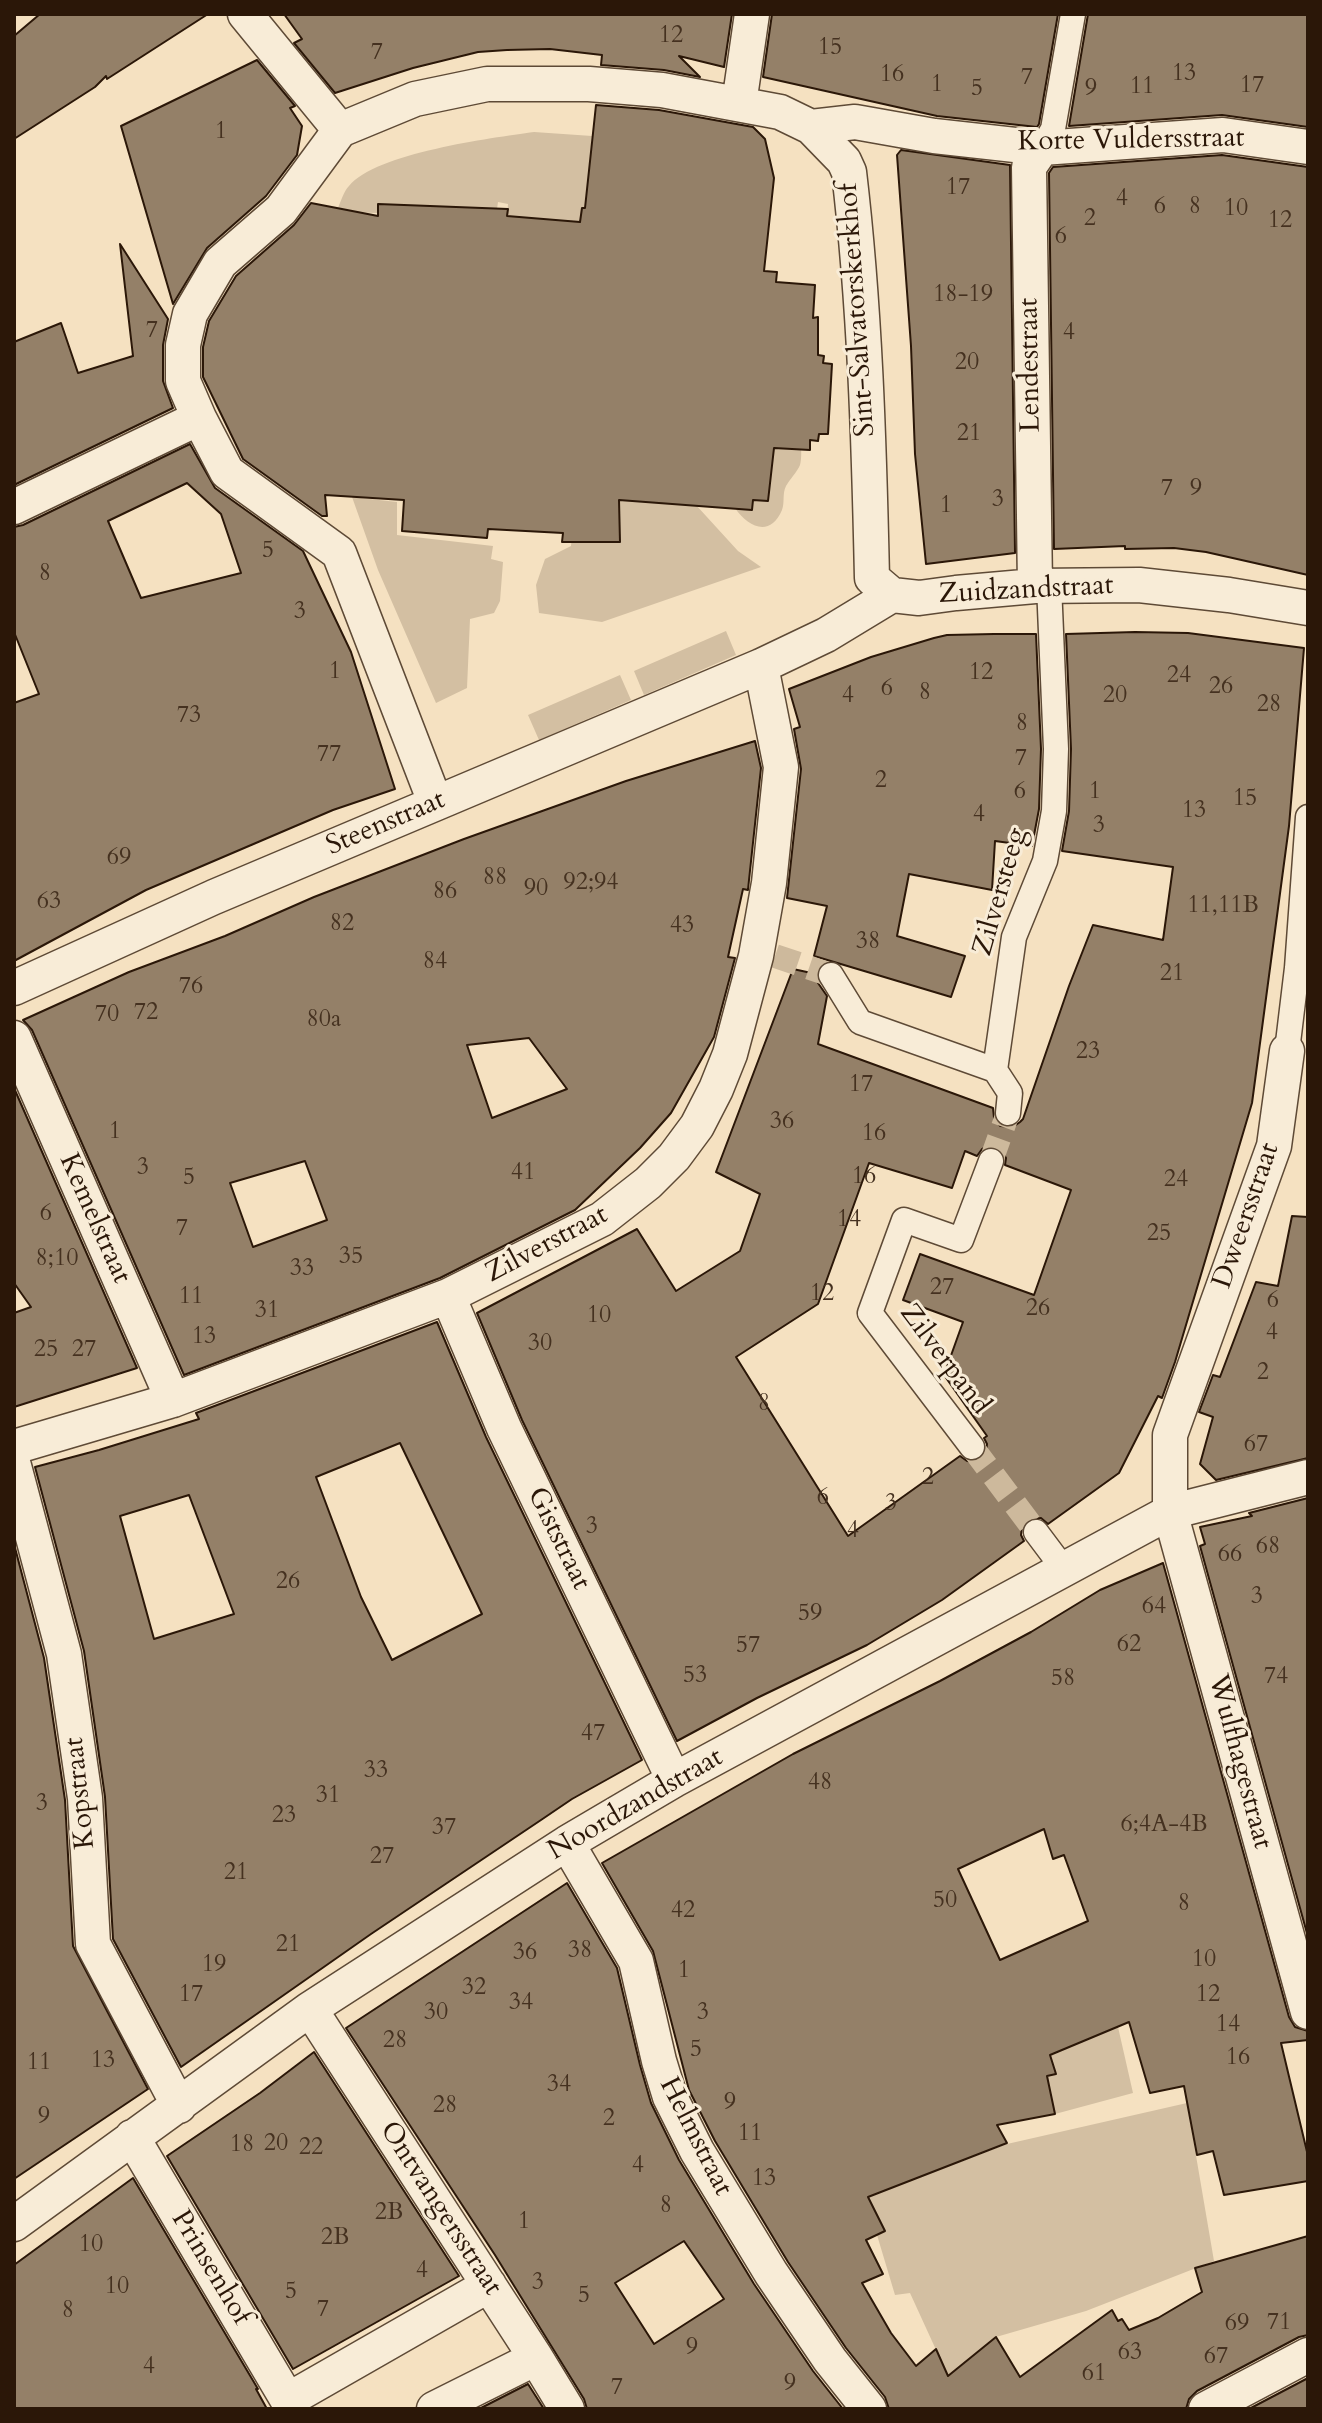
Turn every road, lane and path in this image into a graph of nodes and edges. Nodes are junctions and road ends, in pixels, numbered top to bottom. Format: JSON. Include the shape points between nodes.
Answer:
{"nodes":[{"id":1,"x":245,"y":14,"type":"edge"},
{"id":2,"x":752,"y":14,"type":"edge"},
{"id":3,"x":1073,"y":14,"type":"edge"},
{"id":4,"x":739,"y":104,"type":"junction"},
{"id":5,"x":811,"y":127,"type":"junction"},
{"id":6,"x":340,"y":130,"type":"junction"},
{"id":7,"x":1308,"y":147,"type":"edge"},
{"id":8,"x":1042,"y":148,"type":"junction"},
{"id":9,"x":199,"y":418,"type":"junction"},
{"id":10,"x":14,"y":507,"type":"edge"},
{"id":11,"x":1042,"y":586,"type":"junction"},
{"id":12,"x":892,"y":595,"type":"junction"},
{"id":13,"x":1308,"y":608,"type":"edge"},
{"id":14,"x":761,"y":666,"type":"junction"},
{"id":15,"x":435,"y":802,"type":"junction"},
{"id":16,"x":1308,"y":817,"type":"edge"},
{"id":17,"x":831,"y":975,"type":"tunnel mouth"},
{"id":18,"x":14,"y":988,"type":"edge"},
{"id":19,"x":14,"y":1038,"type":"edge"},
{"id":20,"x":1287,"y":1051,"type":"joint"},
{"id":21,"x":995,"y":1070,"type":"junction"},
{"id":22,"x":1008,"y":1113,"type":"tunnel mouth"},
{"id":23,"x":991,"y":1161,"type":"tunnel mouth"},
{"id":24,"x":448,"y":1296,"type":"junction"},
{"id":25,"x":173,"y":1400,"type":"junction"},
{"id":26,"x":14,"y":1447,"type":"edge"},
{"id":27,"x":972,"y":1447,"type":"tunnel mouth"},
{"id":28,"x":14,"y":1466,"type":"edge"},
{"id":29,"x":1308,"y":1477,"type":"edge"},
{"id":30,"x":1170,"y":1512,"type":"junction"},
{"id":31,"x":1036,"y":1532,"type":"tunnel mouth"},
{"id":32,"x":1063,"y":1568,"type":"junction"},
{"id":33,"x":674,"y":1780,"type":"junction"},
{"id":34,"x":567,"y":1843,"type":"junction"},
{"id":35,"x":310,"y":2009,"type":"junction"},
{"id":36,"x":1308,"y":2012,"type":"edge"},
{"id":37,"x":179,"y":2106,"type":"junction"},
{"id":38,"x":132,"y":2137,"type":"junction"},
{"id":39,"x":14,"y":2224,"type":"edge"},
{"id":40,"x":489,"y":2285,"type":"junction"},
{"id":41,"x":1308,"y":2355,"type":"edge"},
{"id":42,"x":536,"y":2358,"type":"junction"},
{"id":43,"x":290,"y":2404,"type":"edge"},
{"id":44,"x":434,"y":2409,"type":"edge"},
{"id":45,"x":567,"y":2409,"type":"edge"},
{"id":46,"x":869,"y":2409,"type":"edge"},
{"id":47,"x":1206,"y":2409,"type":"edge"}],
"edges":[{"from":1,"to":6,"type":"street"},
{"from":2,"to":4,"type":"street"},
{"from":3,"to":8,"type":"street","via":[[1053,129]]},
{"from":4,"to":5,"type":"street","name":"Sint-Salvatorskerkhof","via":[[780,112]]},
{"from":4,"to":6,"type":"street","name":"Sint-Salvatorskerkhof","via":[[589,84],[487,84],[415,99]]},
{"from":5,"to":8,"type":"street","name":"Korte Vuldersstraat","via":[[855,122]]},
{"from":5,"to":12,"type":"street","name":"Sint-Salvatorskerkhof","via":[[849,172],[867,386],[872,578]]},
{"from":6,"to":9,"type":"street","via":[[281,210],[220,263],[190,314],[183,381]]},
{"from":7,"to":8,"type":"street","name":"Korte Vuldersstraat","via":[[1223,135]]},
{"from":8,"to":11,"type":"street","name":"Lendestraat","via":[[1029,167]]},
{"from":9,"to":10,"type":"street"},
{"from":9,"to":15,"type":"street","via":[[227,472],[339,553]]},
{"from":11,"to":12,"type":"street","name":"Zuidzandstraat","via":[[919,598]]},
{"from":11,"to":13,"type":"street","name":"Zuidzandstraat","via":[[1139,585]]},
{"from":11,"to":21,"type":"street","name":"Zilversteeg","via":[[1052,622],[1054,811],[1045,861],[1014,937]]},
{"from":12,"to":14,"type":"street"},
{"from":14,"to":15,"type":"street","name":"Steenstraat"},
{"from":14,"to":24,"type":"street","name":"Zilverstraat","via":[[781,767],[766,956],[716,1089],[674,1157],[602,1219]]},
{"from":15,"to":18,"type":"street","name":"Steenstraat"},
{"from":16,"to":20,"type":"street","name":"Dweersstraat"},
{"from":17,"to":21,"type":"street","via":[[860,1022]]},
{"from":19,"to":25,"type":"street","name":"Kemelstraat"},
{"from":20,"to":30,"type":"street","name":"Dweersstraat","via":[[1274,1146],[1170,1435]]},
{"from":21,"to":22,"type":"street","via":[[1010,1093]]},
{"from":23,"to":27,"type":"street","name":"Zilverpand","via":[[961,1240],[904,1220],[870,1313]]},
{"from":24,"to":25,"type":"street","name":"Zilverstraat"},
{"from":24,"to":33,"type":"street","name":"Giststraat","via":[[504,1428]]},
{"from":25,"to":26,"type":"street","name":"Zilverstraat"},
{"from":28,"to":37,"type":"street","name":"Kopstraat","via":[[64,1654],[85,1798],[93,1944]]},
{"from":29,"to":30,"type":"street","name":"Noordzandstraat"},
{"from":30,"to":32,"type":"street","name":"Noordzandstraat"},
{"from":30,"to":36,"type":"street","name":"Wulfhagestraat"},
{"from":31,"to":32,"type":"street"},
{"from":32,"to":33,"type":"street","name":"Noordzandstraat"},
{"from":33,"to":34,"type":"street","name":"Noordzandstraat"},
{"from":34,"to":35,"type":"street","name":"Noordzandstraat"},
{"from":34,"to":46,"type":"street","name":"Helmstraat","via":[[636,1961],[670,2097],[697,2151],[771,2273]]},
{"from":35,"to":37,"type":"street","name":"Noordzandstraat"},
{"from":35,"to":40,"type":"street","name":"Ontvangersstraat"},
{"from":37,"to":38,"type":"street","name":"Noordzandstraat"},
{"from":38,"to":39,"type":"street","name":"Noordzandstraat"},
{"from":38,"to":43,"type":"street","name":"Prinsenhof"},
{"from":40,"to":42,"type":"street","name":"Ontvangersstraat"},
{"from":40,"to":43,"type":"street","name":"Prinsenhof"},
{"from":41,"to":47,"type":"street"},
{"from":42,"to":44,"type":"street"},
{"from":42,"to":45,"type":"street","name":"Ontvangersstraat"}]}
